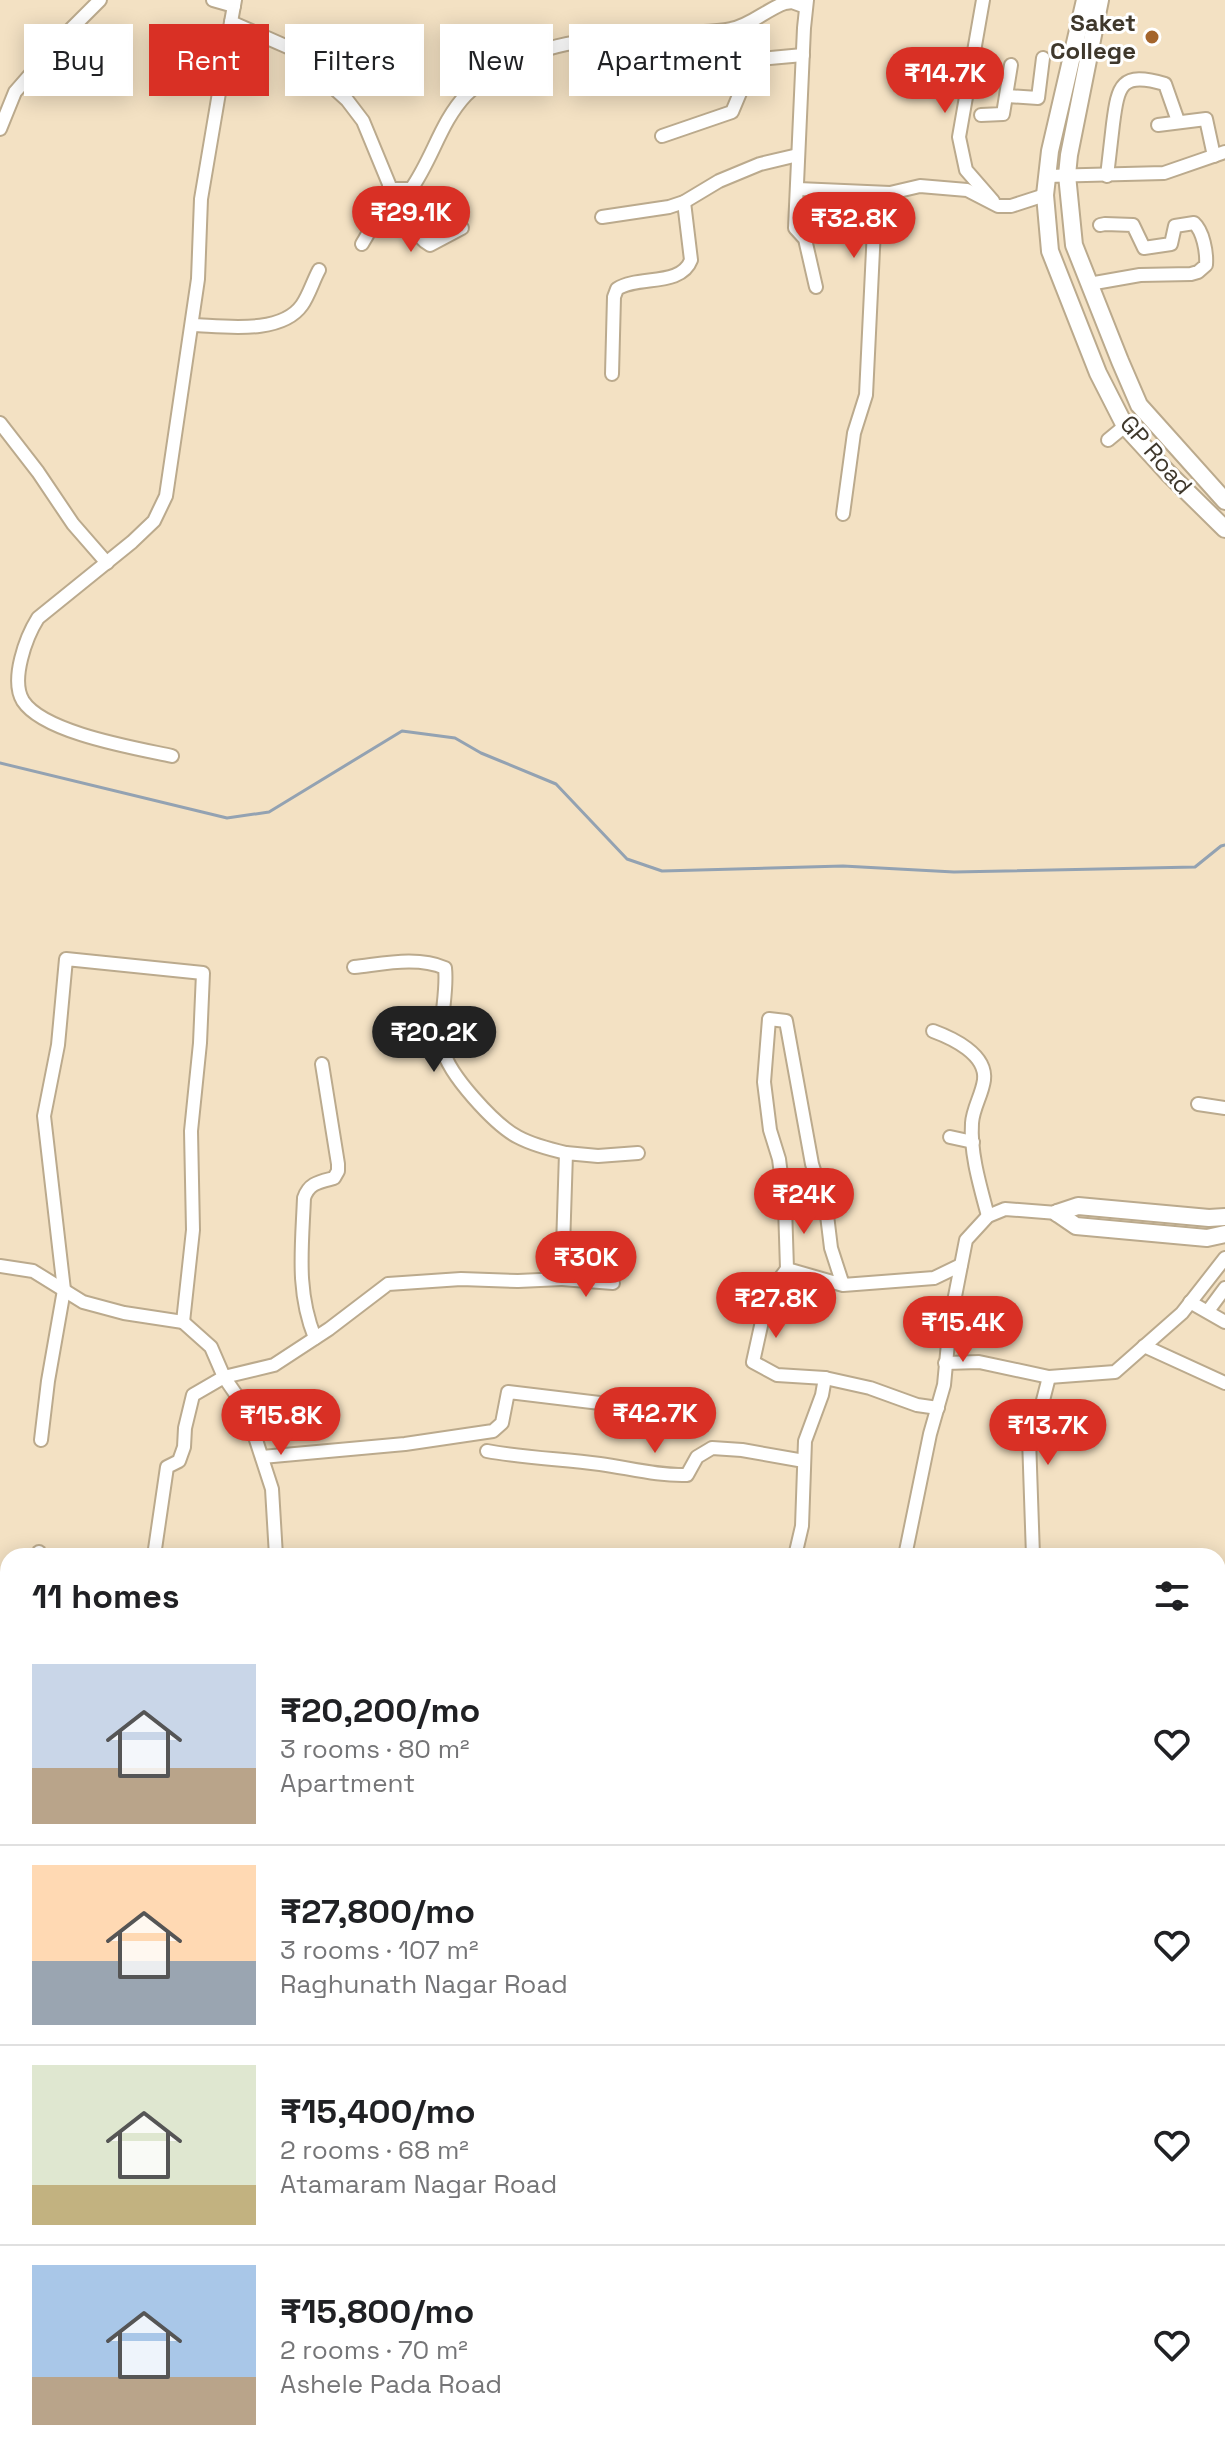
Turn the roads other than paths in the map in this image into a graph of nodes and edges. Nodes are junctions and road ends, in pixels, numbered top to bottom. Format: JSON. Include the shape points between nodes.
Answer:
{"nodes":[{"id":1,"x":100,"y":0,"type":"edge"},
{"id":2,"x":213,"y":0,"type":"edge"},
{"id":3,"x":983,"y":0,"type":"edge"},
{"id":4,"x":1085,"y":0,"type":"edge"},
{"id":5,"x":1100,"y":0,"type":"edge"},
{"id":6,"x":234,"y":3,"type":"edge"},
{"id":7,"x":776,"y":3,"type":"edge"},
{"id":8,"x":807,"y":3,"type":"edge"},
{"id":9,"x":231,"y":22,"type":"junction"},
{"id":10,"x":803,"y":55,"type":"junction"},
{"id":11,"x":1043,"y":58,"type":"dead end"},
{"id":12,"x":1011,"y":65,"type":"dead end"},
{"id":13,"x":1040,"y":86,"type":"junction"},
{"id":14,"x":1064,"y":89,"type":"junction"},
{"id":15,"x":15,"y":92,"type":"junction"},
{"id":16,"x":0,"y":93,"type":"edge"},
{"id":17,"x":1007,"y":96,"type":"junction"},
{"id":18,"x":981,"y":115,"type":"dead end"},
{"id":19,"x":1178,"y":121,"type":"junction"},
{"id":20,"x":1158,"y":125,"type":"dead end"},
{"id":21,"x":0,"y":129,"type":"edge"},
{"id":22,"x":662,"y":136,"type":"dead end"},
{"id":23,"x":1220,"y":154,"type":"edge"},
{"id":24,"x":798,"y":155,"type":"junction"},
{"id":25,"x":1067,"y":175,"type":"junction"},
{"id":26,"x":1047,"y":176,"type":"junction"},
{"id":27,"x":1107,"y":176,"type":"junction"},
{"id":28,"x":389,"y":189,"type":"junction"},
{"id":29,"x":411,"y":189,"type":"junction"},
{"id":30,"x":798,"y":189,"type":"junction"},
{"id":31,"x":890,"y":193,"type":"junction"},
{"id":32,"x":1045,"y":195,"type":"junction"},
{"id":33,"x":684,"y":202,"type":"junction"},
{"id":34,"x":998,"y":206,"type":"junction"},
{"id":35,"x":602,"y":217,"type":"dead end"},
{"id":36,"x":1100,"y":225,"type":"dead end"},
{"id":37,"x":462,"y":228,"type":"dead end"},
{"id":38,"x":362,"y":244,"type":"dead end"},
{"id":39,"x":319,"y":270,"type":"dead end"},
{"id":40,"x":816,"y":287,"type":"dead end"},
{"id":41,"x":1092,"y":292,"type":"junction"},
{"id":42,"x":1072,"y":308,"type":"junction"},
{"id":43,"x":192,"y":325,"type":"junction"},
{"id":44,"x":1120,"y":361,"type":"junction"},
{"id":45,"x":1098,"y":373,"type":"junction"},
{"id":46,"x":612,"y":374,"type":"dead end"},
{"id":47,"x":0,"y":423,"type":"edge"},
{"id":48,"x":1125,"y":426,"type":"junction"},
{"id":49,"x":1108,"y":440,"type":"dead end"},
{"id":50,"x":1223,"y":496,"type":"edge"},
{"id":51,"x":843,"y":514,"type":"dead end"},
{"id":52,"x":1225,"y":529,"type":"edge"},
{"id":53,"x":107,"y":563,"type":"junction"},
{"id":54,"x":172,"y":756,"type":"dead end"},
{"id":55,"x":354,"y":967,"type":"dead end"},
{"id":56,"x":933,"y":1031,"type":"dead end"},
{"id":57,"x":322,"y":1064,"type":"dead end"},
{"id":58,"x":1198,"y":1104,"type":"dead end"},
{"id":59,"x":1225,"y":1108,"type":"edge"},
{"id":60,"x":950,"y":1137,"type":"dead end"},
{"id":61,"x":973,"y":1142,"type":"junction"},
{"id":62,"x":566,"y":1153,"type":"junction"},
{"id":63,"x":638,"y":1153,"type":"dead end"},
{"id":64,"x":1057,"y":1213,"type":"junction"},
{"id":65,"x":988,"y":1216,"type":"junction"},
{"id":66,"x":1225,"y":1217,"type":"edge"},
{"id":67,"x":1225,"y":1234,"type":"edge"},
{"id":68,"x":1225,"y":1258,"type":"edge"},
{"id":69,"x":961,"y":1265,"type":"junction"},
{"id":70,"x":0,"y":1266,"type":"edge"},
{"id":71,"x":787,"y":1269,"type":"junction"},
{"id":72,"x":562,"y":1279,"type":"junction"},
{"id":73,"x":613,"y":1283,"type":"dead end"},
{"id":74,"x":843,"y":1285,"type":"junction"},
{"id":75,"x":1225,"y":1288,"type":"edge"},
{"id":76,"x":64,"y":1290,"type":"junction"},
{"id":77,"x":1190,"y":1302,"type":"junction"},
{"id":78,"x":1208,"y":1311,"type":"junction"},
{"id":79,"x":183,"y":1322,"type":"junction"},
{"id":80,"x":1225,"y":1322,"type":"edge"},
{"id":81,"x":315,"y":1338,"type":"junction"},
{"id":82,"x":1144,"y":1346,"type":"junction"},
{"id":83,"x":945,"y":1363,"type":"junction"},
{"id":84,"x":224,"y":1377,"type":"junction"},
{"id":85,"x":1049,"y":1377,"type":"junction"},
{"id":86,"x":825,"y":1378,"type":"junction"},
{"id":87,"x":1225,"y":1383,"type":"edge"},
{"id":88,"x":938,"y":1408,"type":"junction"},
{"id":89,"x":691,"y":1414,"type":"dead end"},
{"id":90,"x":41,"y":1440,"type":"dead end"},
{"id":91,"x":487,"y":1451,"type":"dead end"},
{"id":92,"x":262,"y":1457,"type":"junction"},
{"id":93,"x":804,"y":1461,"type":"junction"},
{"id":94,"x":155,"y":1548,"type":"edge"},
{"id":95,"x":276,"y":1548,"type":"edge"},
{"id":96,"x":797,"y":1548,"type":"edge"},
{"id":97,"x":907,"y":1548,"type":"edge"},
{"id":98,"x":1033,"y":1548,"type":"edge"},
{"id":99,"x":0,"y":2081,"type":"edge"},
{"id":100,"x":0,"y":2180,"type":"edge"}],
"edges":[{"from":1,"to":15,"type":"street"},
{"from":2,"to":6,"type":"street"},
{"from":3,"to":34,"type":"street","via":[[959,137],[966,170]]},
{"from":4,"to":14,"type":"street","name":"GP Road"},
{"from":5,"to":25,"type":"street","name":"GP Road"},
{"from":6,"to":9,"type":"street"},
{"from":7,"to":8,"type":"street"},
{"from":7,"to":29,"type":"street","via":[[733,29],[564,43],[508,63],[452,113]]},
{"from":8,"to":10,"type":"street"},
{"from":9,"to":28,"type":"street","via":[[290,48],[347,100],[363,121]]},
{"from":9,"to":43,"type":"street","via":[[201,199]]},
{"from":10,"to":22,"type":"street","via":[[749,60],[732,112]]},
{"from":10,"to":24,"type":"street"},
{"from":11,"to":13,"type":"street"},
{"from":12,"to":17,"type":"street"},
{"from":13,"to":14,"type":"street"},
{"from":13,"to":17,"type":"street","via":[[1037,99]]},
{"from":14,"to":26,"type":"street","name":"GP Road"},
{"from":15,"to":16,"type":"street"},
{"from":15,"to":21,"type":"street"},
{"from":17,"to":18,"type":"street","via":[[1003,114]]},
{"from":19,"to":20,"type":"street"},
{"from":19,"to":23,"type":"street","via":[[1206,119]]},
{"from":19,"to":27,"type":"street","via":[[1167,85],[1138,79],[1124,84],[1116,95]]},
{"from":23,"to":27,"type":"street","via":[[1164,173]]},
{"from":24,"to":30,"type":"street"},
{"from":24,"to":33,"type":"street","via":[[760,164]]},
{"from":25,"to":26,"type":"street"},
{"from":25,"to":27,"type":"street"},
{"from":25,"to":41,"type":"street","name":"GP Road","via":[[1074,245]]},
{"from":26,"to":32,"type":"street","name":"GP Road"},
{"from":28,"to":29,"type":"street"},
{"from":28,"to":38,"type":"street"},
{"from":29,"to":37,"type":"street","via":[[412,216],[423,241],[430,245]]},
{"from":30,"to":31,"type":"street"},
{"from":30,"to":40,"type":"street","via":[[795,228],[805,239]]},
{"from":31,"to":34,"type":"street","via":[[920,186],[967,190]]},
{"from":31,"to":51,"type":"street","via":[[874,229],[866,395],[854,433]]},
{"from":32,"to":34,"type":"street"},
{"from":32,"to":42,"type":"street","name":"GP Road","via":[[1050,251]]},
{"from":33,"to":35,"type":"street"},
{"from":33,"to":46,"type":"street","via":[[688,269],[617,289]]},
{"from":36,"to":41,"type":"street","via":[[1133,225],[1149,249],[1171,244],[1175,226],[1194,223],[1206,265],[1191,274],[1140,275]]},
{"from":39,"to":43,"type":"street","via":[[303,304],[280,322]]},
{"from":41,"to":42,"type":"street"},
{"from":41,"to":44,"type":"street","name":"GP Road"},
{"from":42,"to":45,"type":"street","name":"GP Road"},
{"from":43,"to":53,"type":"street","via":[[166,496],[154,521]]},
{"from":44,"to":45,"type":"street"},
{"from":44,"to":50,"type":"street","name":"GP Road","via":[[1139,405]]},
{"from":45,"to":48,"type":"street","name":"GP Road"},
{"from":47,"to":53,"type":"street"},
{"from":48,"to":49,"type":"street"},
{"from":48,"to":52,"type":"street","name":"GP Road"},
{"from":53,"to":54,"type":"street","via":[[38,618],[22,654],[21,699],[34,713],[97,740]]},
{"from":55,"to":62,"type":"street","via":[[406,962],[445,968],[442,1037],[448,1062],[503,1128]]},
{"from":56,"to":61,"type":"street","via":[[975,1055],[984,1073],[972,1122]]},
{"from":57,"to":81,"type":"street","via":[[338,1171],[334,1178],[307,1189],[304,1198],[301,1290]]},
{"from":58,"to":59,"type":"street"},
{"from":60,"to":61,"type":"street"},
{"from":61,"to":65,"type":"street"},
{"from":62,"to":63,"type":"street"},
{"from":62,"to":72,"type":"street"},
{"from":64,"to":65,"type":"street","via":[[1005,1209]]},
{"from":64,"to":66,"type":"street","via":[[1078,1206]]},
{"from":64,"to":67,"type":"street","via":[[1076,1226],[1207,1238]]},
{"from":65,"to":69,"type":"street","via":[[966,1240]]},
{"from":68,"to":77,"type":"street"},
{"from":69,"to":74,"type":"street","via":[[934,1278]]},
{"from":69,"to":83,"type":"street"},
{"from":70,"to":76,"type":"street","via":[[33,1271]]},
{"from":71,"to":74,"type":"street"},
{"from":71,"to":74,"type":"street","via":[[785,1206],[764,1082],[769,1019],[786,1021],[812,1164]]},
{"from":71,"to":86,"type":"street","via":[[768,1294],[753,1362],[777,1375]]},
{"from":72,"to":73,"type":"street"},
{"from":72,"to":81,"type":"street","via":[[388,1284]]},
{"from":75,"to":78,"type":"street"},
{"from":76,"to":79,"type":"street","via":[[83,1302]]},
{"from":76,"to":79,"type":"street","via":[[44,1116],[58,1045],[66,959],[203,973],[191,1131],[193,1230]]},
{"from":76,"to":90,"type":"street"},
{"from":77,"to":78,"type":"street"},
{"from":77,"to":82,"type":"street"},
{"from":78,"to":80,"type":"street"},
{"from":79,"to":84,"type":"street","via":[[211,1347]]},
{"from":81,"to":84,"type":"street","via":[[274,1365]]},
{"from":82,"to":85,"type":"street","via":[[1115,1372]]},
{"from":82,"to":87,"type":"street"},
{"from":83,"to":85,"type":"street","via":[[979,1362]]},
{"from":83,"to":88,"type":"street"},
{"from":84,"to":92,"type":"street","via":[[246,1409]]},
{"from":84,"to":94,"type":"street","via":[[193,1395],[179,1461],[167,1467]]},
{"from":85,"to":98,"type":"street","via":[[1029,1438]]},
{"from":86,"to":88,"type":"street"},
{"from":86,"to":93,"type":"street"},
{"from":88,"to":97,"type":"street"},
{"from":89,"to":92,"type":"street","via":[[508,1392],[502,1423],[493,1431]]},
{"from":91,"to":93,"type":"street","via":[[663,1475],[687,1475],[697,1457],[712,1448]]},
{"from":92,"to":95,"type":"street","via":[[272,1489]]},
{"from":93,"to":96,"type":"street"},
{"from":99,"to":100,"type":"street"}]}
